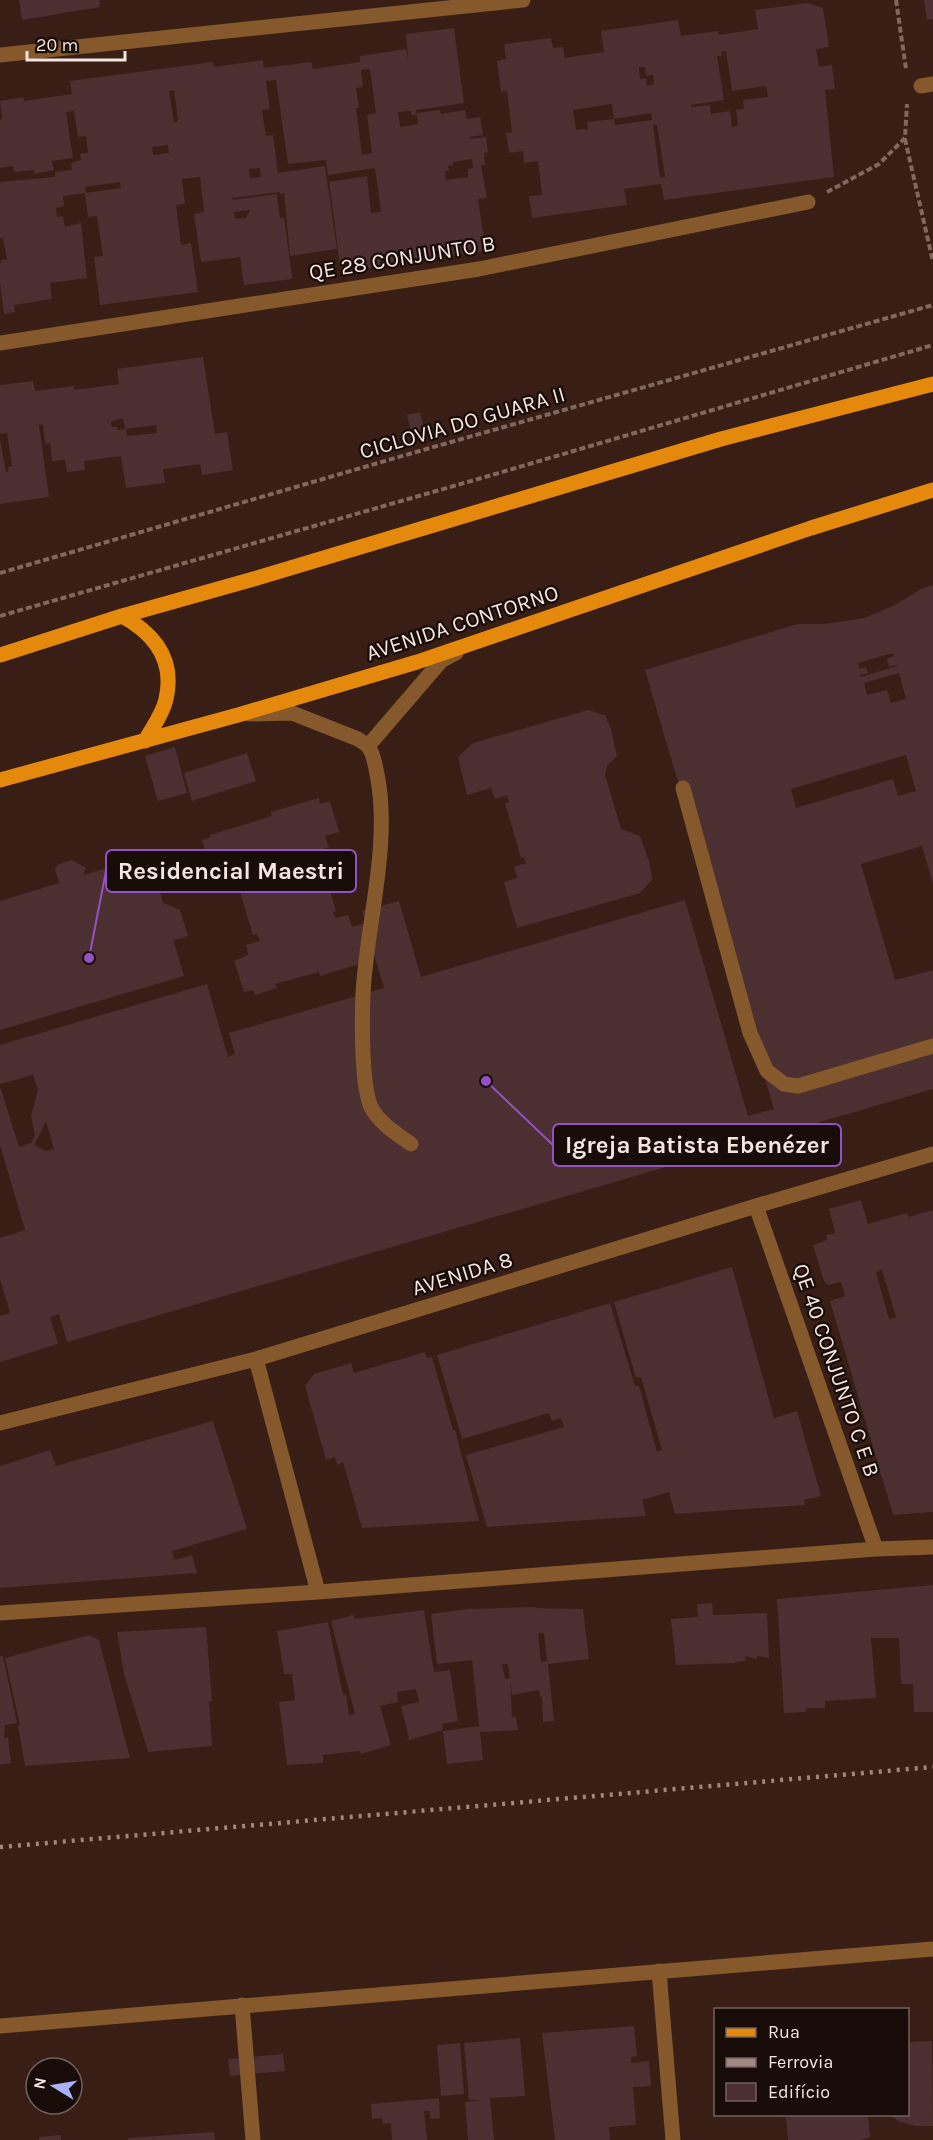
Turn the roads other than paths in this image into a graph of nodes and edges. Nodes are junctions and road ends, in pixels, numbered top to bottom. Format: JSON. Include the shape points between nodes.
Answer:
{"nodes":[{"id":1,"x":523,"y":0,"type":"edge"},
{"id":2,"x":0,"y":55,"type":"edge"},
{"id":3,"x":808,"y":202,"type":"road end"},
{"id":4,"x":0,"y":343,"type":"edge"},
{"id":5,"x":933,"y":384,"type":"edge"},
{"id":6,"x":933,"y":490,"type":"edge"},
{"id":7,"x":122,"y":616,"type":"junction"},
{"id":8,"x":475,"y":642,"type":"junction"},
{"id":9,"x":0,"y":655,"type":"edge"},
{"id":10,"x":238,"y":714,"type":"junction"},
{"id":11,"x":144,"y":741,"type":"junction"},
{"id":12,"x":368,"y":746,"type":"junction"},
{"id":13,"x":0,"y":780,"type":"edge"},
{"id":14,"x":682,"y":788,"type":"dead end"},
{"id":15,"x":933,"y":1046,"type":"edge"},
{"id":16,"x":411,"y":1144,"type":"dead end"},
{"id":17,"x":933,"y":1154,"type":"edge"},
{"id":18,"x":756,"y":1206,"type":"junction"},
{"id":19,"x":256,"y":1359,"type":"junction"},
{"id":20,"x":0,"y":1423,"type":"edge"},
{"id":21,"x":933,"y":1547,"type":"edge"},
{"id":22,"x":876,"y":1549,"type":"junction"},
{"id":23,"x":318,"y":1592,"type":"junction"},
{"id":24,"x":0,"y":1612,"type":"edge"},
{"id":25,"x":933,"y":1949,"type":"edge"},
{"id":26,"x":659,"y":1971,"type":"junction"},
{"id":27,"x":242,"y":2005,"type":"junction"},
{"id":28,"x":0,"y":2026,"type":"edge"},
{"id":29,"x":253,"y":2140,"type":"edge"},
{"id":30,"x":673,"y":2140,"type":"edge"}],
"edges":[{"from":1,"to":2,"type":"street"},
{"from":3,"to":4,"type":"street","name":"QE 28 CONJUNTO B","via":[[479,268]]},
{"from":5,"to":7,"type":"main road","via":[[721,439]]},
{"from":6,"to":8,"type":"main road","name":"AVENIDA CONTORNO"},
{"from":7,"to":9,"type":"main road"},
{"from":7,"to":11,"type":"main road","via":[[155,641],[165,660],[166,701]]},
{"from":8,"to":10,"type":"main road","name":"AVENIDA CONTORNO"},
{"from":8,"to":12,"type":"street","via":[[441,661]]},
{"from":10,"to":11,"type":"main road","name":"AVENIDA CONTORNO"},
{"from":10,"to":12,"type":"street","via":[[292,713]]},
{"from":11,"to":13,"type":"main road","name":"AVENIDA CONTORNO"},
{"from":12,"to":16,"type":"street","via":[[374,757],[381,814],[363,993],[364,1077],[371,1107],[390,1130]]},
{"from":14,"to":15,"type":"street","via":[[750,1034],[767,1071],[784,1084],[798,1086]]},
{"from":17,"to":18,"type":"street","name":"AVENIDA 8"},
{"from":18,"to":19,"type":"street","name":"AVENIDA 8"},
{"from":18,"to":22,"type":"street","name":"QE 40 CONJUNTO C E B"},
{"from":19,"to":20,"type":"street","name":"AVENIDA 8"},
{"from":19,"to":23,"type":"street"},
{"from":21,"to":22,"type":"street"},
{"from":22,"to":23,"type":"street"},
{"from":23,"to":24,"type":"street"},
{"from":25,"to":26,"type":"street"},
{"from":26,"to":27,"type":"street"},
{"from":26,"to":30,"type":"street"},
{"from":27,"to":28,"type":"street"},
{"from":27,"to":29,"type":"street"}]}
